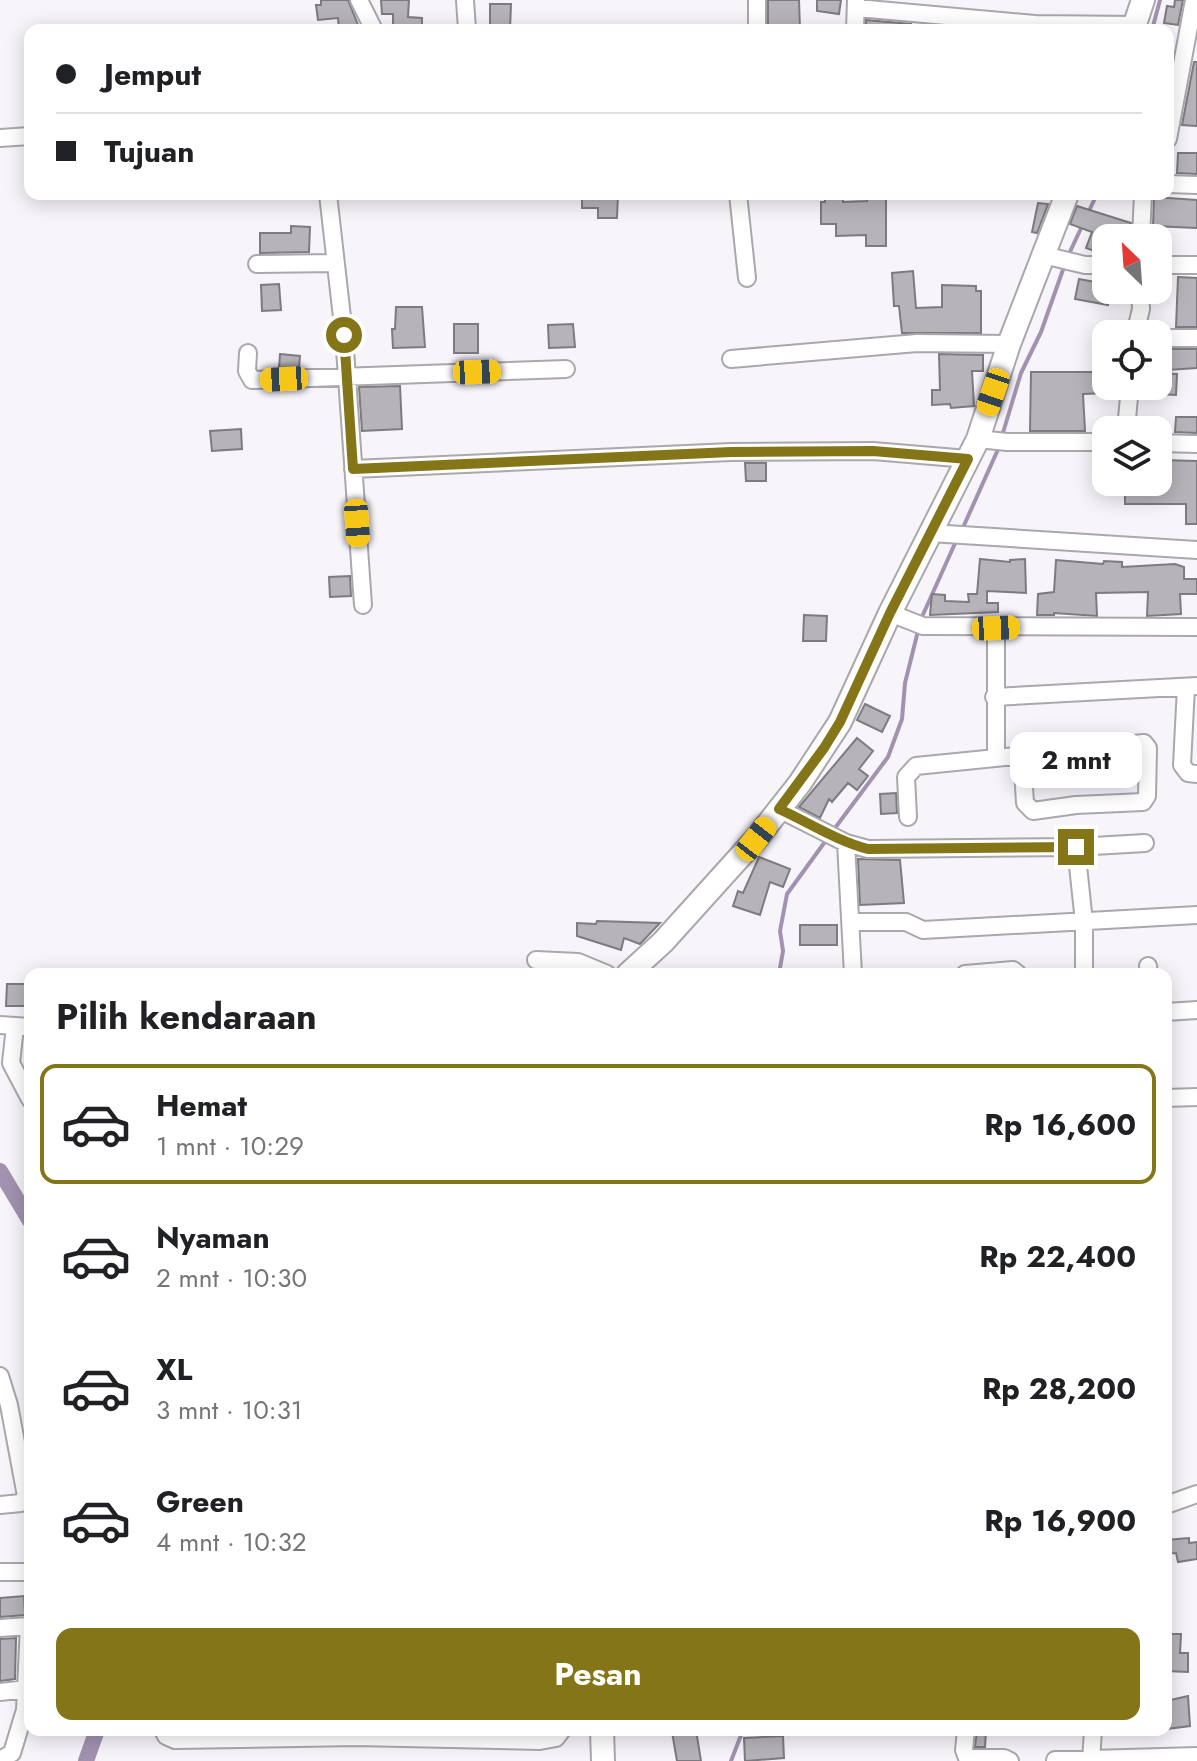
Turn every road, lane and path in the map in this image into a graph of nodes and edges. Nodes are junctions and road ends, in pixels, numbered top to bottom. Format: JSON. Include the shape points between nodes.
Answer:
{"nodes":[{"id":1,"x":359,"y":0,"type":"edge"},
{"id":2,"x":465,"y":0,"type":"edge"},
{"id":3,"x":757,"y":0,"type":"edge"},
{"id":4,"x":1143,"y":0,"type":"edge"},
{"id":5,"x":1194,"y":0,"type":"edge"},
{"id":6,"x":856,"y":4,"type":"edge"},
{"id":7,"x":371,"y":24,"type":"edge"},
{"id":8,"x":467,"y":24,"type":"edge"},
{"id":9,"x":757,"y":24,"type":"edge"},
{"id":10,"x":855,"y":24,"type":"edge"},
{"id":11,"x":1035,"y":24,"type":"edge"},
{"id":12,"x":1135,"y":24,"type":"edge"},
{"id":13,"x":1174,"y":107,"type":"edge"},
{"id":14,"x":24,"y":136,"type":"edge"},
{"id":15,"x":0,"y":138,"type":"edge"},
{"id":16,"x":1174,"y":184,"type":"edge"},
{"id":17,"x":1197,"y":185,"type":"edge"},
{"id":18,"x":329,"y":200,"type":"edge"},
{"id":19,"x":739,"y":200,"type":"edge"},
{"id":20,"x":1065,"y":200,"type":"edge"},
{"id":21,"x":1143,"y":200,"type":"edge"},
{"id":22,"x":1142,"y":224,"type":"edge"},
{"id":23,"x":1048,"y":256,"type":"junction"},
{"id":24,"x":335,"y":263,"type":"junction"},
{"id":25,"x":257,"y":264,"type":"dead end"},
{"id":26,"x":1092,"y":265,"type":"edge"},
{"id":27,"x":1172,"y":265,"type":"edge"},
{"id":28,"x":1197,"y":265,"type":"edge"},
{"id":29,"x":747,"y":278,"type":"dead end"},
{"id":30,"x":1172,"y":338,"type":"edge"},
{"id":31,"x":1197,"y":338,"type":"edge"},
{"id":32,"x":1009,"y":344,"type":"junction"},
{"id":33,"x":248,"y":353,"type":"dead end"},
{"id":34,"x":731,"y":359,"type":"dead end"},
{"id":35,"x":566,"y":369,"type":"dead end"},
{"id":36,"x":347,"y":375,"type":"junction"},
{"id":37,"x":1092,"y":442,"type":"edge"},
{"id":38,"x":1172,"y":443,"type":"edge"},
{"id":39,"x":1197,"y":444,"type":"edge"},
{"id":40,"x":978,"y":446,"type":"junction"},
{"id":41,"x":353,"y":469,"type":"junction"},
{"id":42,"x":938,"y":534,"type":"junction"},
{"id":43,"x":1197,"y":550,"type":"edge"},
{"id":44,"x":363,"y":605,"type":"dead end"},
{"id":45,"x":897,"y":616,"type":"junction"},
{"id":46,"x":1197,"y":627,"type":"edge"},
{"id":47,"x":996,"y":628,"type":"junction"},
{"id":48,"x":1192,"y":686,"type":"edge"},
{"id":49,"x":994,"y":697,"type":"junction"},
{"id":50,"x":1190,"y":742,"type":"edge"},
{"id":51,"x":1022,"y":754,"type":"junction"},
{"id":52,"x":996,"y":758,"type":"junction"},
{"id":53,"x":1197,"y":774,"type":"edge"},
{"id":54,"x":779,"y":809,"type":"junction"},
{"id":55,"x":908,"y":817,"type":"dead end"},
{"id":56,"x":839,"y":839,"type":"junction"},
{"id":57,"x":1145,"y":843,"type":"dead end"},
{"id":58,"x":1076,"y":847,"type":"junction"},
{"id":59,"x":1197,"y":915,"type":"edge"},
{"id":60,"x":851,"y":922,"type":"junction"},
{"id":61,"x":1084,"y":922,"type":"junction"},
{"id":62,"x":536,"y":960,"type":"dead end"},
{"id":63,"x":592,"y":968,"type":"edge"},
{"id":64,"x":635,"y":968,"type":"edge"},
{"id":65,"x":853,"y":968,"type":"edge"},
{"id":66,"x":1084,"y":968,"type":"edge"},
{"id":67,"x":1197,"y":1010,"type":"edge"},
{"id":68,"x":1172,"y":1012,"type":"edge"},
{"id":69,"x":15,"y":1027,"type":"edge"},
{"id":70,"x":24,"y":1088,"type":"edge"},
{"id":71,"x":1197,"y":1097,"type":"edge"},
{"id":72,"x":1172,"y":1098,"type":"edge"},
{"id":73,"x":0,"y":1376,"type":"edge"},
{"id":74,"x":4,"y":1405,"type":"edge"},
{"id":75,"x":24,"y":1488,"type":"edge"},
{"id":76,"x":1197,"y":1494,"type":"edge"},
{"id":77,"x":24,"y":1499,"type":"edge"},
{"id":78,"x":1172,"y":1503,"type":"edge"},
{"id":79,"x":0,"y":1505,"type":"edge"},
{"id":80,"x":0,"y":1572,"type":"edge"},
{"id":81,"x":24,"y":1572,"type":"edge"},
{"id":82,"x":24,"y":1626,"type":"edge"},
{"id":83,"x":0,"y":1628,"type":"edge"},
{"id":84,"x":24,"y":1689,"type":"edge"},
{"id":85,"x":0,"y":1692,"type":"edge"},
{"id":86,"x":24,"y":1713,"type":"edge"},
{"id":87,"x":166,"y":1736,"type":"edge"},
{"id":88,"x":296,"y":1736,"type":"edge"},
{"id":89,"x":409,"y":1736,"type":"edge"},
{"id":90,"x":558,"y":1736,"type":"edge"},
{"id":91,"x":602,"y":1736,"type":"edge"},
{"id":92,"x":965,"y":1736,"type":"edge"},
{"id":93,"x":1093,"y":1736,"type":"edge"},
{"id":94,"x":1197,"y":1756,"type":"edge"},
{"id":95,"x":0,"y":1760,"type":"edge"},
{"id":96,"x":1055,"y":1760,"type":"edge"},
{"id":97,"x":1091,"y":1760,"type":"edge"},
{"id":98,"x":603,"y":1761,"type":"edge"},
{"id":99,"x":1010,"y":1761,"type":"edge"}],
"edges":[{"from":1,"to":7,"type":"street"},
{"from":2,"to":8,"type":"street"},
{"from":3,"to":9,"type":"street"},
{"from":4,"to":12,"type":"main road"},
{"from":5,"to":13,"type":"street"},
{"from":6,"to":10,"type":"street"},
{"from":6,"to":11,"type":"street"},
{"from":14,"to":15,"type":"street"},
{"from":16,"to":17,"type":"street"},
{"from":18,"to":24,"type":"street"},
{"from":19,"to":29,"type":"street"},
{"from":20,"to":23,"type":"main road"},
{"from":21,"to":22,"type":"street"},
{"from":23,"to":26,"type":"street"},
{"from":23,"to":32,"type":"main road"},
{"from":24,"to":25,"type":"street"},
{"from":24,"to":36,"type":"street"},
{"from":27,"to":28,"type":"street"},
{"from":30,"to":31,"type":"street"},
{"from":32,"to":34,"type":"street","via":[[917,343]]},
{"from":32,"to":40,"type":"main road"},
{"from":33,"to":36,"type":"street","via":[[252,380]]},
{"from":35,"to":36,"type":"street"},
{"from":36,"to":41,"type":"street"},
{"from":37,"to":40,"type":"street"},
{"from":38,"to":39,"type":"street"},
{"from":40,"to":41,"type":"street"},
{"from":40,"to":42,"type":"main road"},
{"from":41,"to":44,"type":"street"},
{"from":42,"to":43,"type":"street"},
{"from":42,"to":45,"type":"main road"},
{"from":45,"to":47,"type":"street","via":[[923,626]]},
{"from":45,"to":54,"type":"main road","via":[[840,722]]},
{"from":46,"to":47,"type":"street"},
{"from":47,"to":49,"type":"street"},
{"from":48,"to":49,"type":"street"},
{"from":48,"to":50,"type":"street"},
{"from":49,"to":52,"type":"street"},
{"from":50,"to":53,"type":"street","via":[[1182,765]]},
{"from":51,"to":51,"type":"street","via":[[1144,743],[1147,796],[1143,802],[1033,811],[1025,803]]},
{"from":51,"to":52,"type":"street"},
{"from":52,"to":55,"type":"street","via":[[916,766],[906,777]]},
{"from":54,"to":56,"type":"street"},
{"from":54,"to":64,"type":"main road"},
{"from":56,"to":58,"type":"street","via":[[868,849]]},
{"from":56,"to":60,"type":"street"},
{"from":57,"to":58,"type":"street"},
{"from":58,"to":61,"type":"street"},
{"from":59,"to":61,"type":"street"},
{"from":60,"to":61,"type":"street","via":[[906,922],[923,930]]},
{"from":60,"to":65,"type":"street"},
{"from":61,"to":66,"type":"street"},
{"from":62,"to":63,"type":"street"},
{"from":67,"to":68,"type":"street"},
{"from":69,"to":70,"type":"street","via":[[11,1063]]},
{"from":71,"to":72,"type":"street"},
{"from":73,"to":74,"type":"street"},
{"from":74,"to":75,"type":"street"},
{"from":76,"to":78,"type":"street"},
{"from":77,"to":79,"type":"street"},
{"from":80,"to":81,"type":"street"},
{"from":82,"to":83,"type":"street"},
{"from":84,"to":85,"type":"street"},
{"from":86,"to":95,"type":"street","via":[[12,1753]]},
{"from":87,"to":88,"type":"street"},
{"from":89,"to":90,"type":"street","via":[[540,1741]]},
{"from":91,"to":98,"type":"main road"},
{"from":92,"to":99,"type":"street","via":[[967,1758]]},
{"from":93,"to":97,"type":"street"},
{"from":94,"to":97,"type":"street"},
{"from":96,"to":97,"type":"street"}]}
